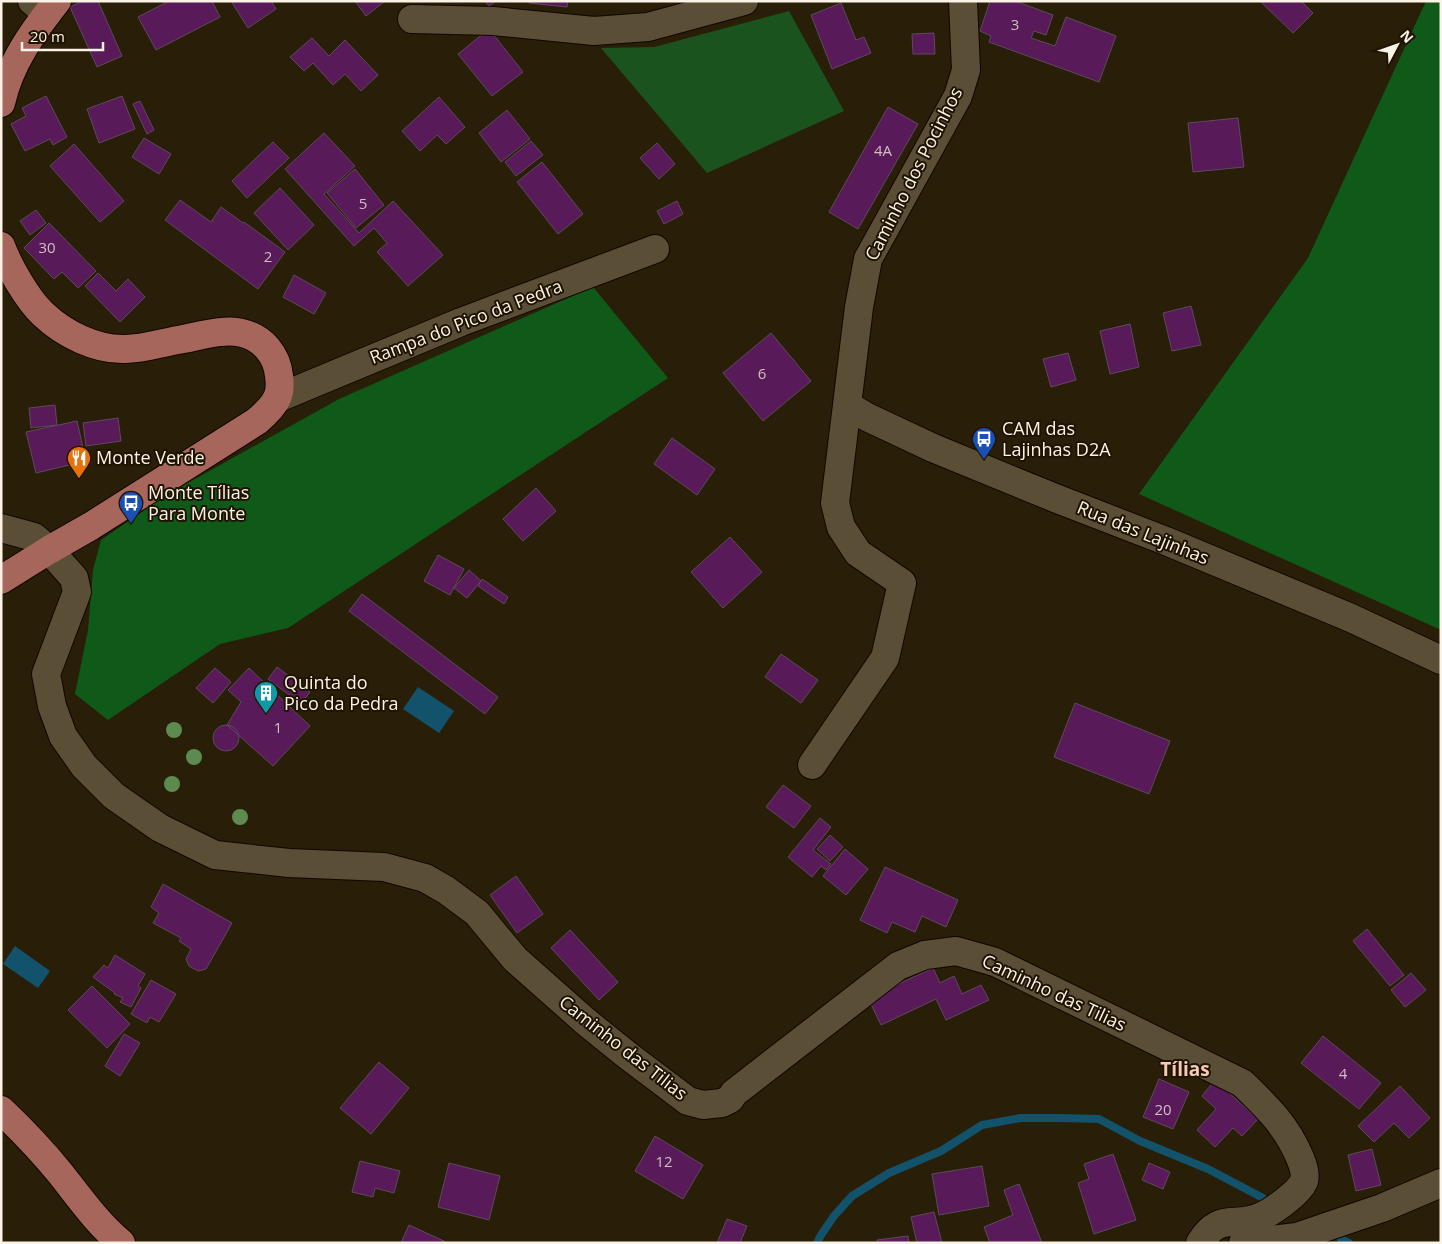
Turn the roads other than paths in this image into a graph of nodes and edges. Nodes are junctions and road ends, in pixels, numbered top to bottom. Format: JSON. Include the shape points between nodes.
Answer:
{"nodes":[{"id":1,"x":744,"y":1,"type":"edge"},
{"id":2,"x":963,"y":1,"type":"edge"},
{"id":3,"x":45,"y":5,"type":"edge"},
{"id":4,"x":412,"y":18,"type":"dead end"},
{"id":5,"x":2,"y":93,"type":"edge"},
{"id":6,"x":1,"y":246,"type":"edge"},
{"id":7,"x":654,"y":249,"type":"dead end"},
{"id":8,"x":278,"y":398,"type":"junction"},
{"id":9,"x":846,"y":405,"type":"junction"},
{"id":10,"x":1,"y":528,"type":"edge"},
{"id":11,"x":49,"y":550,"type":"junction"},
{"id":12,"x":1,"y":580,"type":"edge"},
{"id":13,"x":1441,"y":660,"type":"edge"},
{"id":14,"x":812,"y":765,"type":"dead end"},
{"id":15,"x":1,"y":1110,"type":"edge"},
{"id":16,"x":1441,"y":1184,"type":"edge"},
{"id":17,"x":1298,"y":1188,"type":"junction"},
{"id":18,"x":1312,"y":1232,"type":"junction"},
{"id":19,"x":1203,"y":1238,"type":"edge"},
{"id":20,"x":121,"y":1243,"type":"edge"},
{"id":21,"x":1243,"y":1243,"type":"edge"}],
"edges":[{"from":1,"to":4,"type":"street","via":[[648,27],[594,31],[493,21]]},
{"from":2,"to":9,"type":"street","name":"Caminho dos Pocinhos","via":[[966,70],[958,96],[868,259]]},
{"from":3,"to":5,"type":"main road"},
{"from":6,"to":8,"type":"main road","via":[[26,293],[43,314],[73,336],[108,348],[126,349],[223,332],[242,332],[256,338],[276,359],[280,383]]},
{"from":7,"to":8,"type":"street","name":"Rampa do Pico da Pedra","via":[[461,322]]},
{"from":8,"to":11,"type":"main road","via":[[257,422]]},
{"from":9,"to":13,"type":"street","name":"Rua das Lajinhas","via":[[933,448],[1351,618]]},
{"from":9,"to":14,"type":"street","name":"Caminho dos Pocinhos","via":[[835,503],[841,528],[858,553],[902,583],[885,658]]},
{"from":10,"to":11,"type":"street","name":"Caminho das Tilias","via":[[34,537]]},
{"from":11,"to":12,"type":"main road"},
{"from":11,"to":17,"type":"street","name":"Caminho das Tilias","via":[[74,578],[77,592],[46,674],[52,706],[63,736],[84,766],[114,796],[160,828],[216,855],[289,863],[384,867],[424,878],[477,913],[515,959],[645,1070],[688,1101],[703,1105],[730,1099],[898,966],[925,955],[956,951],[995,962],[1242,1083],[1273,1113],[1294,1142],[1304,1173],[1304,1181]]},
{"from":15,"to":20,"type":"main road"},
{"from":16,"to":18,"type":"street"},
{"from":17,"to":18,"type":"street"},
{"from":17,"to":19,"type":"street","via":[[1291,1197],[1259,1218],[1214,1226]]},
{"from":18,"to":21,"type":"street","via":[[1297,1237]]}]}
